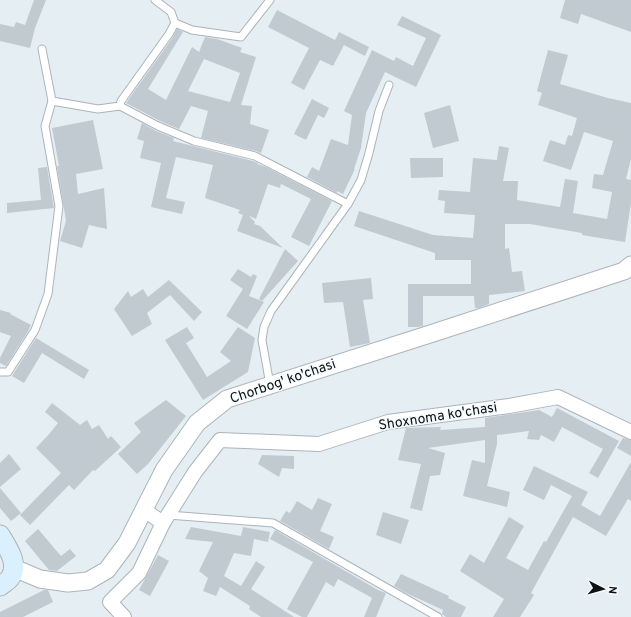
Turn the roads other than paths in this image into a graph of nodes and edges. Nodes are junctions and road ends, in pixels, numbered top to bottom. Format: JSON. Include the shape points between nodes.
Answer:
{"nodes":[{"id":1,"x":155,"y":0,"type":"edge"},
{"id":2,"x":270,"y":0,"type":"edge"},
{"id":3,"x":175,"y":23,"type":"junction"},
{"id":4,"x":42,"y":49,"type":"dead end"},
{"id":5,"x":389,"y":85,"type":"dead end"},
{"id":6,"x":52,"y":102,"type":"junction"},
{"id":7,"x":120,"y":106,"type":"junction"},
{"id":8,"x":348,"y":204,"type":"junction"},
{"id":9,"x":631,"y":265,"type":"edge"},
{"id":10,"x":0,"y":372,"type":"edge"},
{"id":11,"x":270,"y":385,"type":"junction"},
{"id":12,"x":631,"y":432,"type":"edge"},
{"id":13,"x":144,"y":510,"type":"junction"},
{"id":14,"x":166,"y":519,"type":"junction"},
{"id":15,"x":0,"y":535,"type":"edge"},
{"id":16,"x":14,"y":568,"type":"junction"},
{"id":17,"x":0,"y":586,"type":"edge"},
{"id":18,"x":124,"y":617,"type":"edge"},
{"id":19,"x":438,"y":617,"type":"edge"}],
"edges":[{"from":1,"to":3,"type":"lane","via":[[170,12]]},
{"from":2,"to":3,"type":"lane","via":[[240,37],[192,30]]},
{"from":3,"to":7,"type":"lane"},
{"from":4,"to":6,"type":"lane"},
{"from":5,"to":8,"type":"lane","via":[[379,110],[361,180]]},
{"from":6,"to":7,"type":"lane","via":[[98,109]]},
{"from":6,"to":10,"type":"lane","via":[[45,126],[59,206],[48,294],[35,330],[8,372]]},
{"from":7,"to":8,"type":"lane","via":[[194,141],[255,156]]},
{"from":8,"to":11,"type":"lane","via":[[271,312],[264,327],[262,340]]},
{"from":9,"to":11,"type":"street","name":"Chorbog' ko'chasi","via":[[624,271]]},
{"from":11,"to":13,"type":"street","name":"Chorbog' ko'chasi","via":[[227,399],[197,422],[164,470]]},
{"from":12,"to":14,"type":"street","name":"Shoxnoma ko'chasi","via":[[558,397],[388,422],[319,444],[220,440],[195,472]]},
{"from":13,"to":14,"type":"street"},
{"from":13,"to":16,"type":"street","name":"Chorbog' ko'chasi","via":[[127,543],[107,570],[88,581],[68,584],[40,579]]},
{"from":14,"to":18,"type":"street","via":[[139,573],[110,602]]},
{"from":14,"to":19,"type":"lane","via":[[273,523]]},
{"from":15,"to":16,"type":"main road","via":[[11,554]]},
{"from":16,"to":17,"type":"main road","via":[[10,577]]}]}
